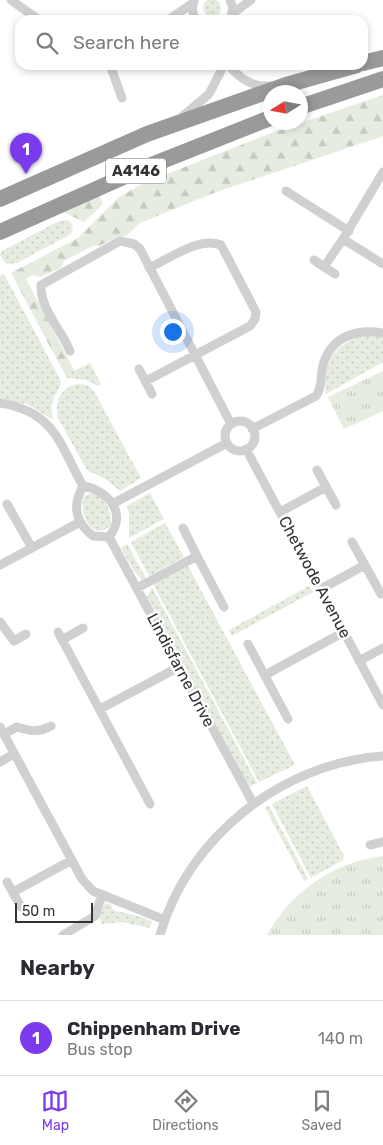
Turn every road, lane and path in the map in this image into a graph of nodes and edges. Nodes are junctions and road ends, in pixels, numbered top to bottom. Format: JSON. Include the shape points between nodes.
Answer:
{"nodes":[{"id":1,"x":12,"y":0,"type":"edge"},
{"id":2,"x":230,"y":0,"type":"edge"},
{"id":3,"x":251,"y":0,"type":"edge"},
{"id":4,"x":194,"y":1,"type":"edge"},
{"id":5,"x":32,"y":15,"type":"edge"},
{"id":6,"x":175,"y":15,"type":"edge"},
{"id":7,"x":193,"y":15,"type":"edge"},
{"id":8,"x":231,"y":15,"type":"edge"},
{"id":9,"x":233,"y":15,"type":"edge"},
{"id":10,"x":383,"y":58,"type":"edge"},
{"id":11,"x":368,"y":62,"type":"edge"},
{"id":12,"x":112,"y":70,"type":"edge"},
{"id":13,"x":221,"y":70,"type":"edge"},
{"id":14,"x":233,"y":70,"type":"edge"},
{"id":15,"x":339,"y":70,"type":"edge"},
{"id":16,"x":383,"y":78,"type":"edge"},
{"id":17,"x":286,"y":85,"type":"joint"},
{"id":18,"x":263,"y":93,"type":"edge"},
{"id":19,"x":122,"y":98,"type":"dead end"},
{"id":20,"x":308,"y":104,"type":"edge"},
{"id":21,"x":263,"y":121,"type":"edge"},
{"id":22,"x":147,"y":134,"type":"junction"},
{"id":23,"x":383,"y":172,"type":"edge"},
{"id":24,"x":286,"y":191,"type":"dead end"},
{"id":25,"x":0,"y":199,"type":"edge"},
{"id":26,"x":2,"y":231,"type":"edge"},
{"id":27,"x":346,"y":235,"type":"junction"},
{"id":28,"x":314,"y":260,"type":"dead end"},
{"id":29,"x":383,"y":264,"type":"edge"},
{"id":30,"x":324,"y":267,"type":"junction"},
{"id":31,"x":150,"y":268,"type":"junction"},
{"id":32,"x":335,"y":274,"type":"dead end"},
{"id":33,"x":383,"y":333,"type":"edge"},
{"id":34,"x":70,"y":351,"type":"dead end"},
{"id":35,"x":196,"y":355,"type":"junction"},
{"id":36,"x":139,"y":369,"type":"dead end"},
{"id":37,"x":146,"y":381,"type":"junction"},
{"id":38,"x":152,"y":394,"type":"dead end"},
{"id":39,"x":0,"y":403,"type":"edge"},
{"id":40,"x":231,"y":424,"type":"junction"},
{"id":41,"x":252,"y":428,"type":"junction"},
{"id":42,"x":227,"y":443,"type":"junction"},
{"id":43,"x":246,"y":450,"type":"junction"},
{"id":44,"x":317,"y":470,"type":"dead end"},
{"id":45,"x":83,"y":486,"type":"junction"},
{"id":46,"x":326,"y":487,"type":"junction"},
{"id":47,"x":8,"y":504,"type":"dead end"},
{"id":48,"x":112,"y":504,"type":"junction"},
{"id":49,"x":336,"y":505,"type":"dead end"},
{"id":50,"x":280,"y":512,"type":"junction"},
{"id":51,"x":80,"y":522,"type":"junction"},
{"id":52,"x":183,"y":528,"type":"dead end"},
{"id":53,"x":110,"y":537,"type":"junction"},
{"id":54,"x":352,"y":542,"type":"dead end"},
{"id":55,"x":32,"y":548,"type":"junction"},
{"id":56,"x":197,"y":556,"type":"junction"},
{"id":57,"x":0,"y":565,"type":"edge"},
{"id":58,"x":365,"y":566,"type":"junction"},
{"id":59,"x":137,"y":588,"type":"junction"},
{"id":60,"x":321,"y":589,"type":"junction"},
{"id":61,"x":381,"y":594,"type":"dead end"},
{"id":62,"x":224,"y":607,"type":"dead end"},
{"id":63,"x":0,"y":622,"type":"edge"},
{"id":64,"x":83,"y":628,"type":"dead end"},
{"id":65,"x":344,"y":632,"type":"junction"},
{"id":66,"x":26,"y":634,"type":"dead end"},
{"id":67,"x":248,"y":644,"type":"dead end"},
{"id":68,"x":383,"y":648,"type":"edge"},
{"id":69,"x":359,"y":661,"type":"junction"},
{"id":70,"x":179,"y":667,"type":"junction"},
{"id":71,"x":265,"y":676,"type":"junction"},
{"id":72,"x":383,"y":705,"type":"edge"},
{"id":73,"x":100,"y":709,"type":"junction"},
{"id":74,"x":288,"y":719,"type":"dead end"},
{"id":75,"x":51,"y":726,"type":"dead end"},
{"id":76,"x":2,"y":730,"type":"edge"},
{"id":77,"x":14,"y":754,"type":"junction"},
{"id":78,"x":383,"y":756,"type":"edge"},
{"id":79,"x":0,"y":762,"type":"edge"},
{"id":80,"x":253,"y":803,"type":"junction"},
{"id":81,"x":150,"y":804,"type":"dead end"},
{"id":82,"x":383,"y":842,"type":"edge"},
{"id":83,"x":370,"y":845,"type":"dead end"},
{"id":84,"x":72,"y":860,"type":"junction"},
{"id":85,"x":7,"y":882,"type":"dead end"},
{"id":86,"x":12,"y":892,"type":"junction"},
{"id":87,"x":102,"y":895,"type":"junction"},
{"id":88,"x":21,"y":907,"type":"dead end"},
{"id":89,"x":165,"y":920,"type":"junction"},
{"id":90,"x":63,"y":935,"type":"edge"},
{"id":91,"x":160,"y":935,"type":"edge"}],
"edges":[{"from":1,"to":5,"type":"street"},
{"from":2,"to":8,"type":"street"},
{"from":3,"to":9,"type":"street"},
{"from":4,"to":6,"type":"street"},
{"from":4,"to":7,"type":"street"},
{"from":10,"to":11,"type":"highway"},
{"from":12,"to":19,"type":"street"},
{"from":13,"to":22,"type":"street","via":[[209,94],[187,114]]},
{"from":14,"to":17,"type":"street","via":[[250,84]]},
{"from":15,"to":17,"type":"highway","number":"A4146"},
{"from":16,"to":20,"type":"highway"},
{"from":18,"to":22,"type":"highway","number":"A4146"},
{"from":21,"to":26,"type":"highway","number":"A4146","via":[[139,170]]},
{"from":22,"to":25,"type":"highway","number":"A4146"},
{"from":23,"to":27,"type":"street"},
{"from":24,"to":27,"type":"street"},
{"from":27,"to":29,"type":"street"},
{"from":27,"to":30,"type":"street"},
{"from":28,"to":30,"type":"street"},
{"from":30,"to":32,"type":"street"},
{"from":31,"to":34,"type":"street","via":[[134,244],[120,241],[41,284],[40,296]]},
{"from":31,"to":35,"type":"street"},
{"from":31,"to":35,"type":"street","via":[[206,243],[221,245],[226,252],[252,302],[255,319],[250,326]]},
{"from":33,"to":41,"type":"street","via":[[364,331],[340,339],[327,355],[316,396]]},
{"from":35,"to":37,"type":"street"},
{"from":35,"to":40,"type":"street"},
{"from":36,"to":37,"type":"street"},
{"from":37,"to":38,"type":"street"},
{"from":39,"to":45,"type":"street","via":[[21,407],[43,420]]},
{"from":40,"to":41,"type":"street","via":[[240,422]]},
{"from":40,"to":42,"type":"street","via":[[226,431]]},
{"from":41,"to":43,"type":"street","via":[[254,438]]},
{"from":42,"to":43,"type":"street","via":[[233,449]]},
{"from":42,"to":48,"type":"street"},
{"from":43,"to":50,"type":"street","name":"Chetwode Avenue"},
{"from":44,"to":46,"type":"street"},
{"from":45,"to":48,"type":"street","via":[[99,490]]},
{"from":45,"to":51,"type":"street","via":[[76,501]]},
{"from":46,"to":49,"type":"street"},
{"from":46,"to":50,"type":"street"},
{"from":47,"to":55,"type":"street"},
{"from":48,"to":53,"type":"street","via":[[116,522]]},
{"from":50,"to":60,"type":"street","name":"Chetwode Avenue"},
{"from":51,"to":53,"type":"street","via":[[93,536]]},
{"from":51,"to":55,"type":"street"},
{"from":52,"to":56,"type":"street"},
{"from":53,"to":59,"type":"street","name":"Lindisfarne Drive"},
{"from":54,"to":58,"type":"street"},
{"from":55,"to":57,"type":"street"},
{"from":56,"to":59,"type":"street"},
{"from":56,"to":62,"type":"street"},
{"from":58,"to":60,"type":"street"},
{"from":58,"to":61,"type":"street"},
{"from":59,"to":70,"type":"street","name":"Lindisfarne Drive"},
{"from":60,"to":65,"type":"street","name":"Chetwode Avenue"},
{"from":63,"to":66,"type":"street","via":[[14,641]]},
{"from":64,"to":73,"type":"street","via":[[60,636]]},
{"from":65,"to":69,"type":"street","name":"Chetwode Avenue"},
{"from":65,"to":71,"type":"street"},
{"from":67,"to":71,"type":"street"},
{"from":68,"to":69,"type":"street"},
{"from":69,"to":72,"type":"street","name":"Chetwode Avenue"},
{"from":70,"to":73,"type":"street"},
{"from":70,"to":80,"type":"street","name":"Lindisfarne Drive"},
{"from":71,"to":74,"type":"street"},
{"from":73,"to":81,"type":"street"},
{"from":75,"to":76,"type":"street","via":[[31,732],[17,727]]},
{"from":76,"to":77,"type":"street"},
{"from":77,"to":79,"type":"street"},
{"from":77,"to":84,"type":"street"},
{"from":78,"to":80,"type":"street","via":[[344,762],[311,772]]},
{"from":80,"to":89,"type":"street","via":[[224,829],[196,862],[178,890]]},
{"from":82,"to":83,"type":"street"},
{"from":84,"to":86,"type":"street"},
{"from":84,"to":87,"type":"street","via":[[82,879]]},
{"from":85,"to":86,"type":"street"},
{"from":86,"to":88,"type":"street"},
{"from":87,"to":89,"type":"street"},
{"from":87,"to":90,"type":"street","via":[[95,916]]},
{"from":89,"to":91,"type":"street"}]}
